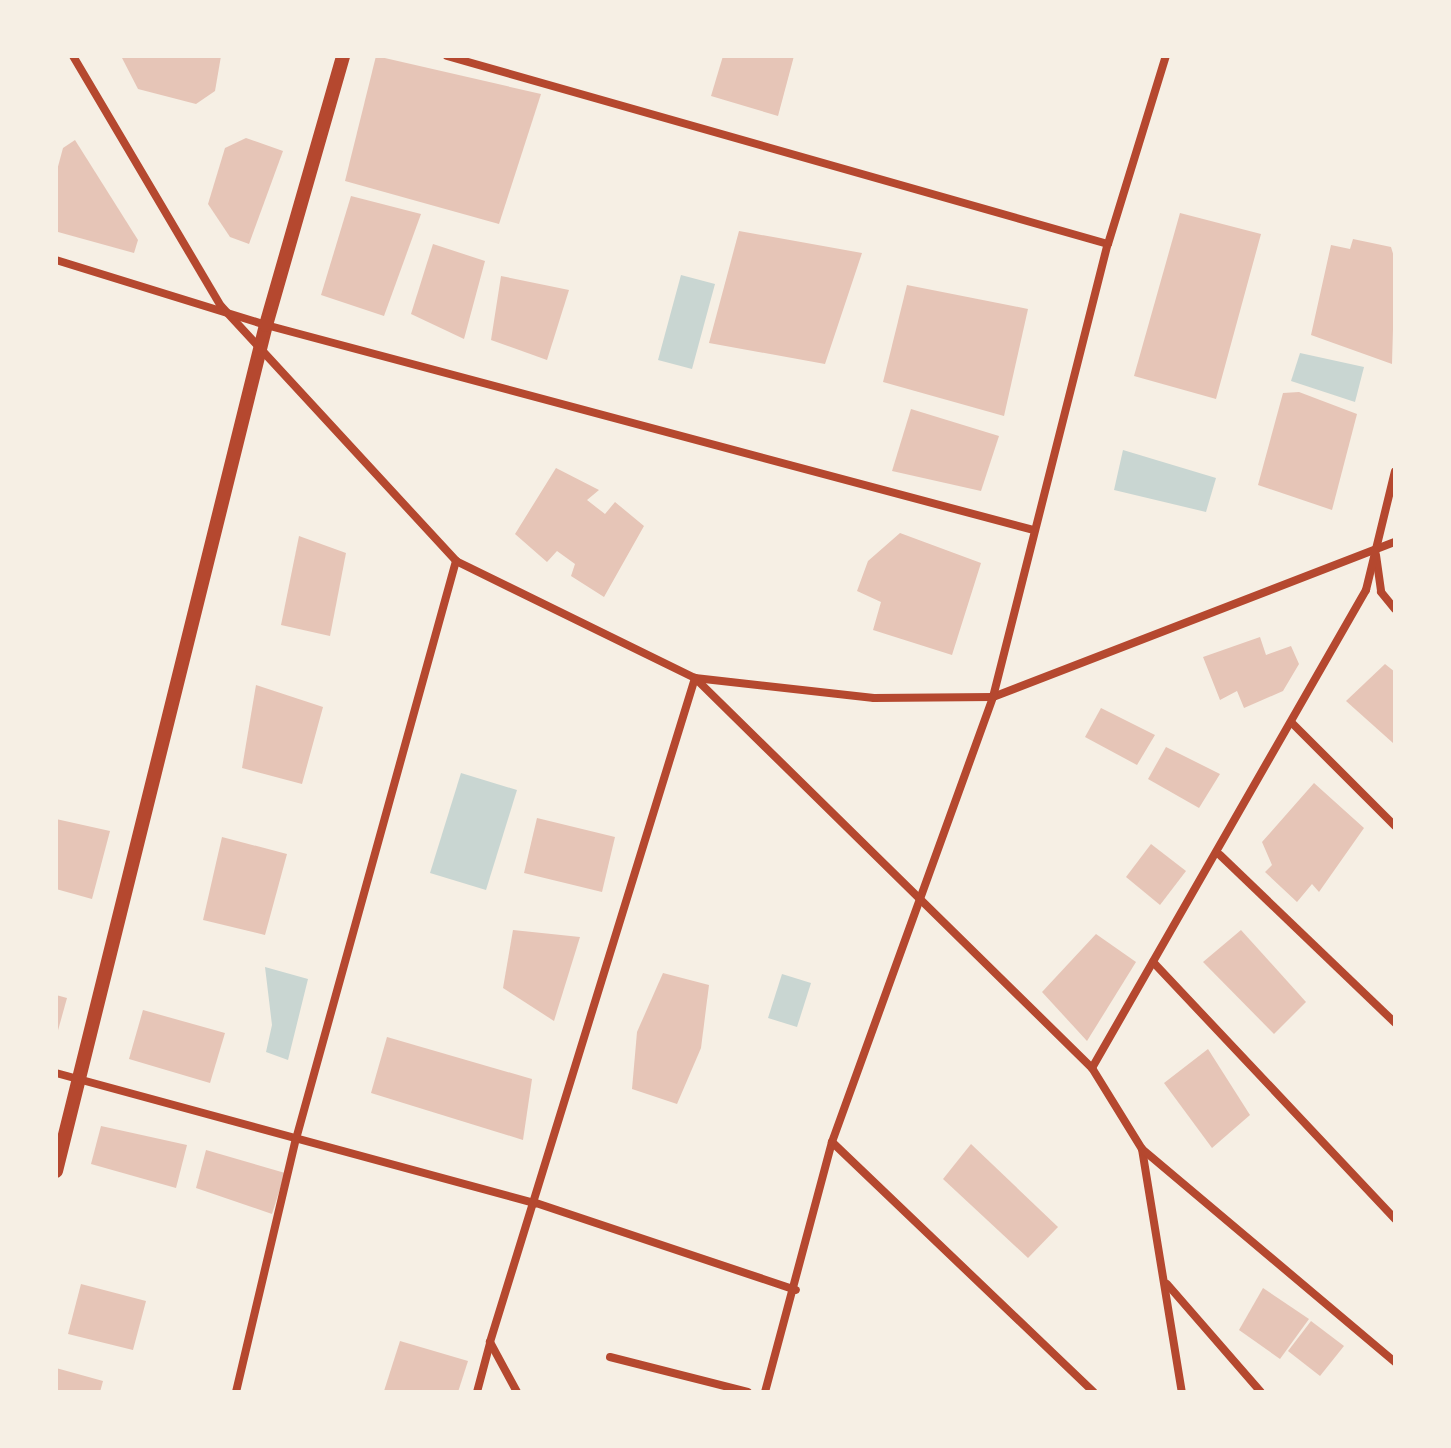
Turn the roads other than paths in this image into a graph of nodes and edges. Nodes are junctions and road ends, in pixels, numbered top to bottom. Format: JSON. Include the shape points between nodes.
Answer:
{"nodes":[{"id":1,"x":73,"y":56,"type":"edge"},
{"id":2,"x":343,"y":56,"type":"edge"},
{"id":3,"x":447,"y":56,"type":"edge"},
{"id":4,"x":1166,"y":56,"type":"edge"},
{"id":5,"x":1108,"y":244,"type":"junction"},
{"id":6,"x":56,"y":260,"type":"edge"},
{"id":7,"x":221,"y":306,"type":"junction"},
{"id":8,"x":266,"y":325,"type":"junction"},
{"id":9,"x":261,"y":349,"type":"junction"},
{"id":10,"x":1395,"y":471,"type":"edge"},
{"id":11,"x":1033,"y":530,"type":"junction"},
{"id":12,"x":1395,"y":542,"type":"edge"},
{"id":13,"x":1375,"y":548,"type":"junction"},
{"id":14,"x":456,"y":561,"type":"junction"},
{"id":15,"x":1395,"y":609,"type":"edge"},
{"id":16,"x":695,"y":678,"type":"junction"},
{"id":17,"x":993,"y":697,"type":"junction"},
{"id":18,"x":1292,"y":723,"type":"junction"},
{"id":19,"x":1395,"y":826,"type":"edge"},
{"id":20,"x":1220,"y":855,"type":"junction"},
{"id":21,"x":918,"y":901,"type":"junction"},
{"id":22,"x":1153,"y":962,"type":"junction"},
{"id":23,"x":1395,"y":1023,"type":"edge"},
{"id":24,"x":1092,"y":1068,"type":"junction"},
{"id":25,"x":56,"y":1073,"type":"edge"},
{"id":26,"x":81,"y":1080,"type":"junction"},
{"id":27,"x":296,"y":1139,"type":"junction"},
{"id":28,"x":832,"y":1142,"type":"junction"},
{"id":29,"x":1142,"y":1149,"type":"junction"},
{"id":30,"x":56,"y":1171,"type":"edge"},
{"id":31,"x":536,"y":1203,"type":"junction"},
{"id":32,"x":1395,"y":1219,"type":"edge"},
{"id":33,"x":1165,"y":1282,"type":"junction"},
{"id":34,"x":796,"y":1290,"type":"junction"},
{"id":35,"x":490,"y":1342,"type":"junction"},
{"id":36,"x":610,"y":1357,"type":"dead end"},
{"id":37,"x":1395,"y":1362,"type":"edge"},
{"id":38,"x":236,"y":1392,"type":"edge"},
{"id":39,"x":477,"y":1392,"type":"edge"},
{"id":40,"x":517,"y":1392,"type":"edge"},
{"id":41,"x":748,"y":1392,"type":"edge"},
{"id":42,"x":765,"y":1392,"type":"edge"},
{"id":43,"x":1094,"y":1392,"type":"edge"},
{"id":44,"x":1182,"y":1392,"type":"edge"},
{"id":45,"x":1261,"y":1392,"type":"edge"}],
"edges":[{"from":1,"to":7,"type":"street"},
{"from":2,"to":8,"type":"street"},
{"from":3,"to":5,"type":"street"},
{"from":4,"to":5,"type":"street"},
{"from":5,"to":11,"type":"street"},
{"from":6,"to":7,"type":"street"},
{"from":7,"to":8,"type":"street"},
{"from":7,"to":9,"type":"street"},
{"from":8,"to":9,"type":"street"},
{"from":8,"to":11,"type":"street"},
{"from":9,"to":14,"type":"street"},
{"from":9,"to":26,"type":"street"},
{"from":10,"to":13,"type":"street"},
{"from":11,"to":17,"type":"street"},
{"from":12,"to":13,"type":"street"},
{"from":13,"to":15,"type":"street","via":[[1381,592]]},
{"from":13,"to":17,"type":"street"},
{"from":13,"to":18,"type":"street","via":[[1366,590]]},
{"from":14,"to":16,"type":"street"},
{"from":14,"to":27,"type":"street"},
{"from":16,"to":17,"type":"street","via":[[874,698]]},
{"from":16,"to":21,"type":"street"},
{"from":16,"to":31,"type":"street"},
{"from":17,"to":21,"type":"street"},
{"from":18,"to":19,"type":"street"},
{"from":18,"to":20,"type":"street"},
{"from":20,"to":22,"type":"street"},
{"from":20,"to":23,"type":"street"},
{"from":21,"to":24,"type":"street"},
{"from":21,"to":28,"type":"street"},
{"from":22,"to":24,"type":"street"},
{"from":22,"to":32,"type":"street"},
{"from":24,"to":29,"type":"street"},
{"from":25,"to":26,"type":"street"},
{"from":26,"to":27,"type":"street"},
{"from":26,"to":30,"type":"street"},
{"from":27,"to":31,"type":"street"},
{"from":27,"to":38,"type":"street"},
{"from":28,"to":34,"type":"street"},
{"from":28,"to":43,"type":"street"},
{"from":29,"to":33,"type":"street"},
{"from":29,"to":37,"type":"street"},
{"from":31,"to":34,"type":"street"},
{"from":31,"to":35,"type":"street"},
{"from":33,"to":44,"type":"street"},
{"from":33,"to":45,"type":"street"},
{"from":34,"to":42,"type":"street"},
{"from":35,"to":39,"type":"street"},
{"from":35,"to":40,"type":"street"},
{"from":36,"to":41,"type":"street"}]}
